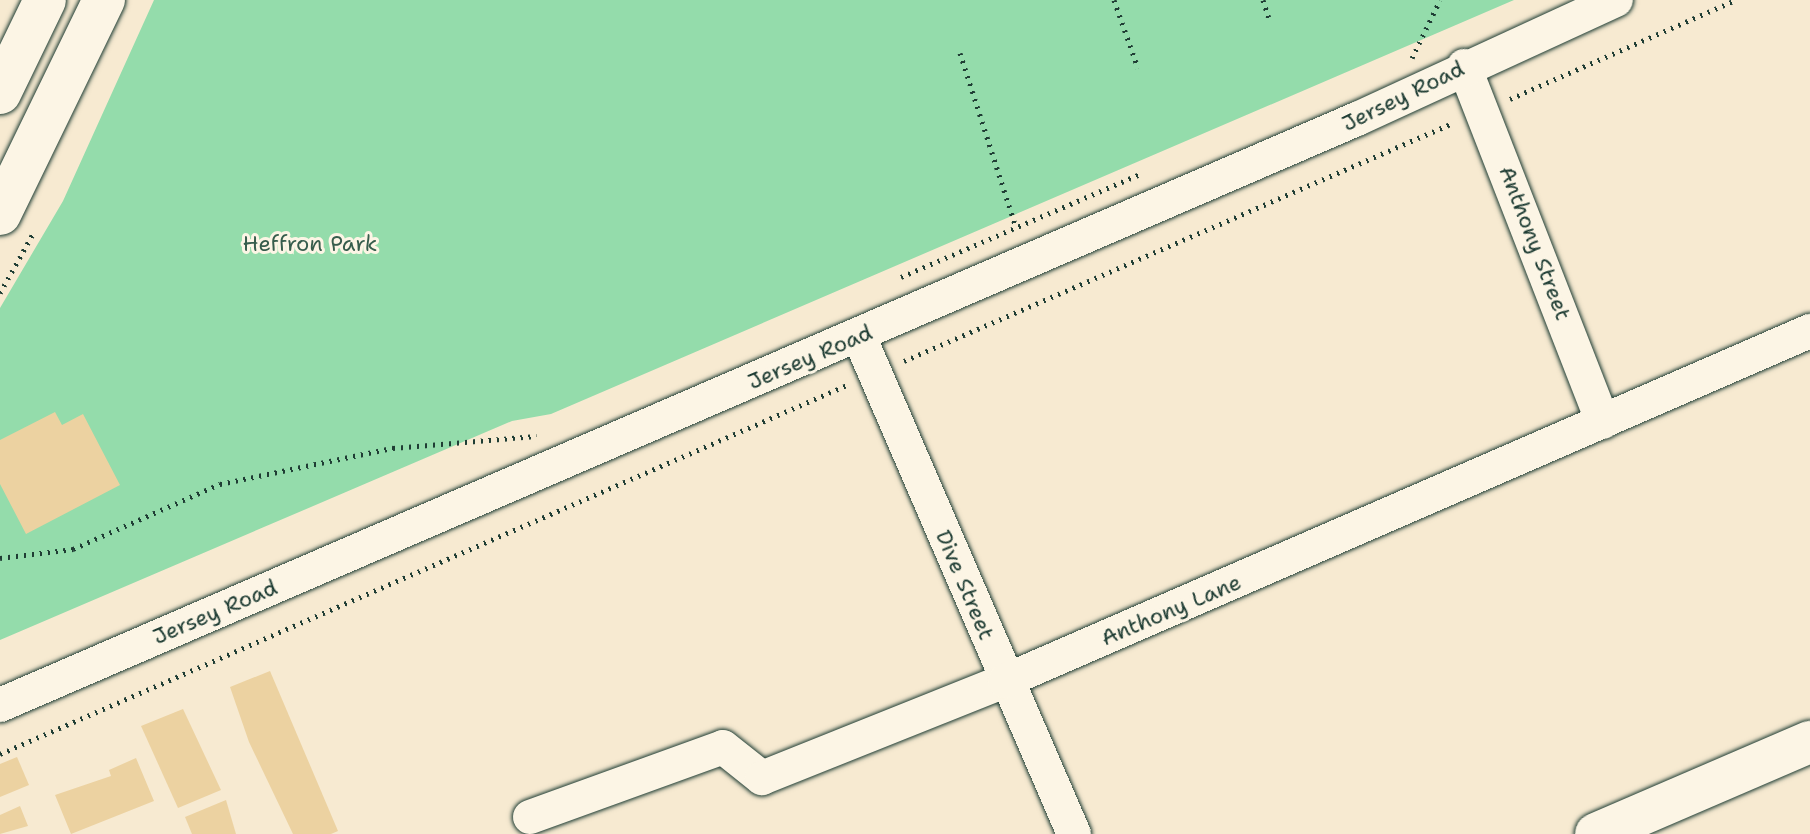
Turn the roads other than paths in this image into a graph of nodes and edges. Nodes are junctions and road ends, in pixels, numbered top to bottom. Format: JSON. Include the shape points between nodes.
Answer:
{"nodes":[{"id":1,"x":45,"y":0,"type":"edge"},
{"id":2,"x":104,"y":0,"type":"edge"},
{"id":3,"x":1616,"y":0,"type":"edge"},
{"id":4,"x":1464,"y":66,"type":"junction"},
{"id":5,"x":6,"y":70,"type":"edge"},
{"id":6,"x":0,"y":214,"type":"edge"},
{"id":7,"x":1810,"y":331,"type":"edge"},
{"id":8,"x":859,"y":336,"type":"junction"},
{"id":9,"x":1603,"y":422,"type":"junction"},
{"id":10,"x":1005,"y":681,"type":"junction"},
{"id":11,"x":0,"y":705,"type":"edge"},
{"id":12,"x":1810,"y":742,"type":"edge"},
{"id":13,"x":530,"y":817,"type":"dead end"},
{"id":14,"x":1074,"y":834,"type":"edge"},
{"id":15,"x":1596,"y":834,"type":"edge"}],
"edges":[{"from":1,"to":5,"type":"main road"},
{"from":2,"to":6,"type":"main road"},
{"from":3,"to":4,"type":"street","name":"Jersey Road"},
{"from":4,"to":8,"type":"street","name":"Jersey Road"},
{"from":4,"to":9,"type":"street","name":"Anthony Street"},
{"from":7,"to":9,"type":"street","name":"Anthony Lane"},
{"from":8,"to":10,"type":"street","name":"Dive Street"},
{"from":8,"to":11,"type":"street","name":"Jersey Road"},
{"from":9,"to":10,"type":"street","name":"Anthony Lane"},
{"from":10,"to":13,"type":"street","name":"Anthony Lane","via":[[762,778],[723,747]]},
{"from":10,"to":14,"type":"street","name":"Dive Street"},
{"from":12,"to":15,"type":"main road"}]}
